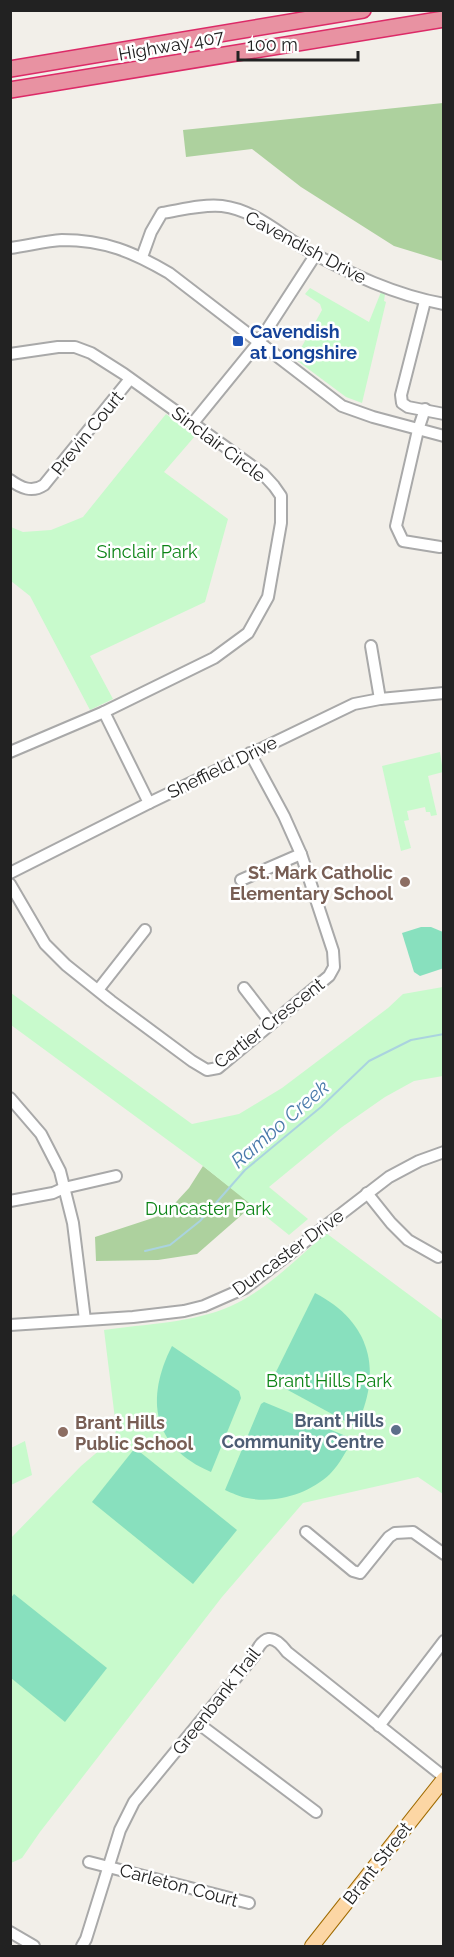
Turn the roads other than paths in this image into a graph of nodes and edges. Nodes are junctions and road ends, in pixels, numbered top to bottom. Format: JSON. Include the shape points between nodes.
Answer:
{"nodes":[{"id":1,"x":363,"y":10,"type":"edge"},
{"id":2,"x":444,"y":19,"type":"edge"},
{"id":3,"x":10,"y":69,"type":"edge"},
{"id":4,"x":10,"y":90,"type":"edge"},
{"id":5,"x":10,"y":248,"type":"edge"},
{"id":6,"x":316,"y":254,"type":"junction"},
{"id":7,"x":142,"y":257,"type":"junction"},
{"id":8,"x":425,"y":301,"type":"junction"},
{"id":9,"x":444,"y":304,"type":"edge"},
{"id":10,"x":259,"y":342,"type":"junction"},
{"id":11,"x":10,"y":354,"type":"edge"},
{"id":12,"x":130,"y":379,"type":"junction"},
{"id":13,"x":424,"y":409,"type":"junction"},
{"id":14,"x":444,"y":414,"type":"edge"},
{"id":15,"x":193,"y":423,"type":"junction"},
{"id":16,"x":418,"y":430,"type":"junction"},
{"id":17,"x":444,"y":436,"type":"edge"},
{"id":18,"x":10,"y":480,"type":"edge"},
{"id":19,"x":440,"y":547,"type":"dead end"},
{"id":20,"x":371,"y":646,"type":"dead end"},
{"id":21,"x":444,"y":693,"type":"edge"},
{"id":22,"x":380,"y":699,"type":"junction"},
{"id":23,"x":104,"y":712,"type":"junction"},
{"id":24,"x":10,"y":752,"type":"edge"},
{"id":25,"x":250,"y":753,"type":"junction"},
{"id":26,"x":149,"y":803,"type":"junction"},
{"id":27,"x":301,"y":854,"type":"junction"},
{"id":28,"x":10,"y":873,"type":"edge"},
{"id":29,"x":241,"y":880,"type":"dead end"},
{"id":30,"x":10,"y":884,"type":"edge"},
{"id":31,"x":145,"y":930,"type":"dead end"},
{"id":32,"x":244,"y":988,"type":"dead end"},
{"id":33,"x":98,"y":990,"type":"junction"},
{"id":34,"x":271,"y":1023,"type":"junction"},
{"id":35,"x":10,"y":1098,"type":"edge"},
{"id":36,"x":444,"y":1152,"type":"edge"},
{"id":37,"x":116,"y":1176,"type":"dead end"},
{"id":38,"x":64,"y":1188,"type":"junction"},
{"id":39,"x":367,"y":1193,"type":"junction"},
{"id":40,"x":10,"y":1201,"type":"edge"},
{"id":41,"x":438,"y":1257,"type":"dead end"},
{"id":42,"x":85,"y":1320,"type":"junction"},
{"id":43,"x":10,"y":1325,"type":"edge"},
{"id":44,"x":306,"y":1532,"type":"dead end"},
{"id":45,"x":444,"y":1554,"type":"edge"},
{"id":46,"x":444,"y":1641,"type":"edge"},
{"id":47,"x":199,"y":1724,"type":"junction"},
{"id":48,"x":379,"y":1726,"type":"junction"},
{"id":49,"x":444,"y":1778,"type":"edge"},
{"id":50,"x":316,"y":1812,"type":"dead end"},
{"id":51,"x":89,"y":1862,"type":"dead end"},
{"id":52,"x":109,"y":1866,"type":"junction"},
{"id":53,"x":249,"y":1904,"type":"dead end"},
{"id":54,"x":10,"y":1932,"type":"edge"},
{"id":55,"x":21,"y":1943,"type":"edge"},
{"id":56,"x":34,"y":1947,"type":"edge"},
{"id":57,"x":82,"y":1947,"type":"edge"},
{"id":58,"x":312,"y":1947,"type":"edge"}],
"edges":[{"from":1,"to":3,"type":"highway","name":"Highway 407"},
{"from":2,"to":4,"type":"highway","name":"Highway 407"},
{"from":5,"to":7,"type":"street","via":[[61,240],[107,244]]},
{"from":6,"to":7,"type":"street","name":"Cavendish Drive","via":[[259,218],[210,206],[162,213]]},
{"from":6,"to":8,"type":"street","name":"Cavendish Drive","via":[[379,286]]},
{"from":6,"to":10,"type":"street"},
{"from":7,"to":10,"type":"street"},
{"from":8,"to":9,"type":"street","name":"Cavendish Drive"},
{"from":8,"to":13,"type":"street","via":[[401,395],[402,403]]},
{"from":10,"to":15,"type":"street"},
{"from":10,"to":16,"type":"street","via":[[342,406]]},
{"from":11,"to":12,"type":"street","name":"Sinclair Circle","via":[[75,347]]},
{"from":12,"to":15,"type":"street","name":"Sinclair Circle"},
{"from":12,"to":18,"type":"street","name":"Previn Court","via":[[40,489],[20,488]]},
{"from":13,"to":14,"type":"street"},
{"from":13,"to":16,"type":"street"},
{"from":15,"to":23,"type":"street","name":"Sinclair Circle","via":[[263,474],[281,496],[281,523],[268,597],[248,633],[214,658]]},
{"from":16,"to":17,"type":"street"},
{"from":16,"to":19,"type":"street","via":[[396,526],[403,540]]},
{"from":20,"to":22,"type":"street"},
{"from":21,"to":22,"type":"street","name":"Sheffield Drive"},
{"from":22,"to":25,"type":"street","name":"Sheffield Drive","via":[[354,704]]},
{"from":23,"to":24,"type":"street","name":"Sinclair Circle"},
{"from":23,"to":26,"type":"street"},
{"from":25,"to":26,"type":"street","name":"Sheffield Drive"},
{"from":25,"to":27,"type":"street","name":"Cartier Crescent"},
{"from":26,"to":28,"type":"street","name":"Sheffield Drive"},
{"from":27,"to":29,"type":"street"},
{"from":27,"to":34,"type":"street","name":"Cartier Crescent","via":[[333,951],[334,967],[329,976]]},
{"from":30,"to":33,"type":"street","name":"Cartier Crescent","via":[[45,944]]},
{"from":31,"to":33,"type":"street"},
{"from":32,"to":34,"type":"street"},
{"from":33,"to":34,"type":"street","name":"Cartier Crescent","via":[[207,1070],[218,1068]]},
{"from":35,"to":38,"type":"street","via":[[41,1134]]},
{"from":36,"to":39,"type":"street","name":"Duncaster Drive","via":[[419,1161]]},
{"from":37,"to":38,"type":"street"},
{"from":38,"to":40,"type":"street"},
{"from":38,"to":42,"type":"street","via":[[73,1223]]},
{"from":39,"to":41,"type":"street","via":[[408,1239]]},
{"from":39,"to":42,"type":"street","name":"Duncaster Drive","via":[[245,1288],[221,1299],[184,1311]]},
{"from":42,"to":43,"type":"street","name":"Duncaster Drive"},
{"from":44,"to":45,"type":"street","via":[[360,1573],[395,1533],[413,1532]]},
{"from":46,"to":48,"type":"street"},
{"from":47,"to":48,"type":"street","name":"Greenbank Trail","via":[[260,1644],[274,1639]]},
{"from":47,"to":50,"type":"street"},
{"from":47,"to":52,"type":"street","name":"Greenbank Trail","via":[[134,1802]]},
{"from":48,"to":49,"type":"street","name":"Greenbank Trail"},
{"from":49,"to":58,"type":"main road","name":"Brant Street"},
{"from":51,"to":52,"type":"street"},
{"from":52,"to":53,"type":"street","name":"Carleton Court"},
{"from":52,"to":57,"type":"street","name":"Greenbank Trail"},
{"from":54,"to":55,"type":"street"},
{"from":55,"to":56,"type":"street"}]}
